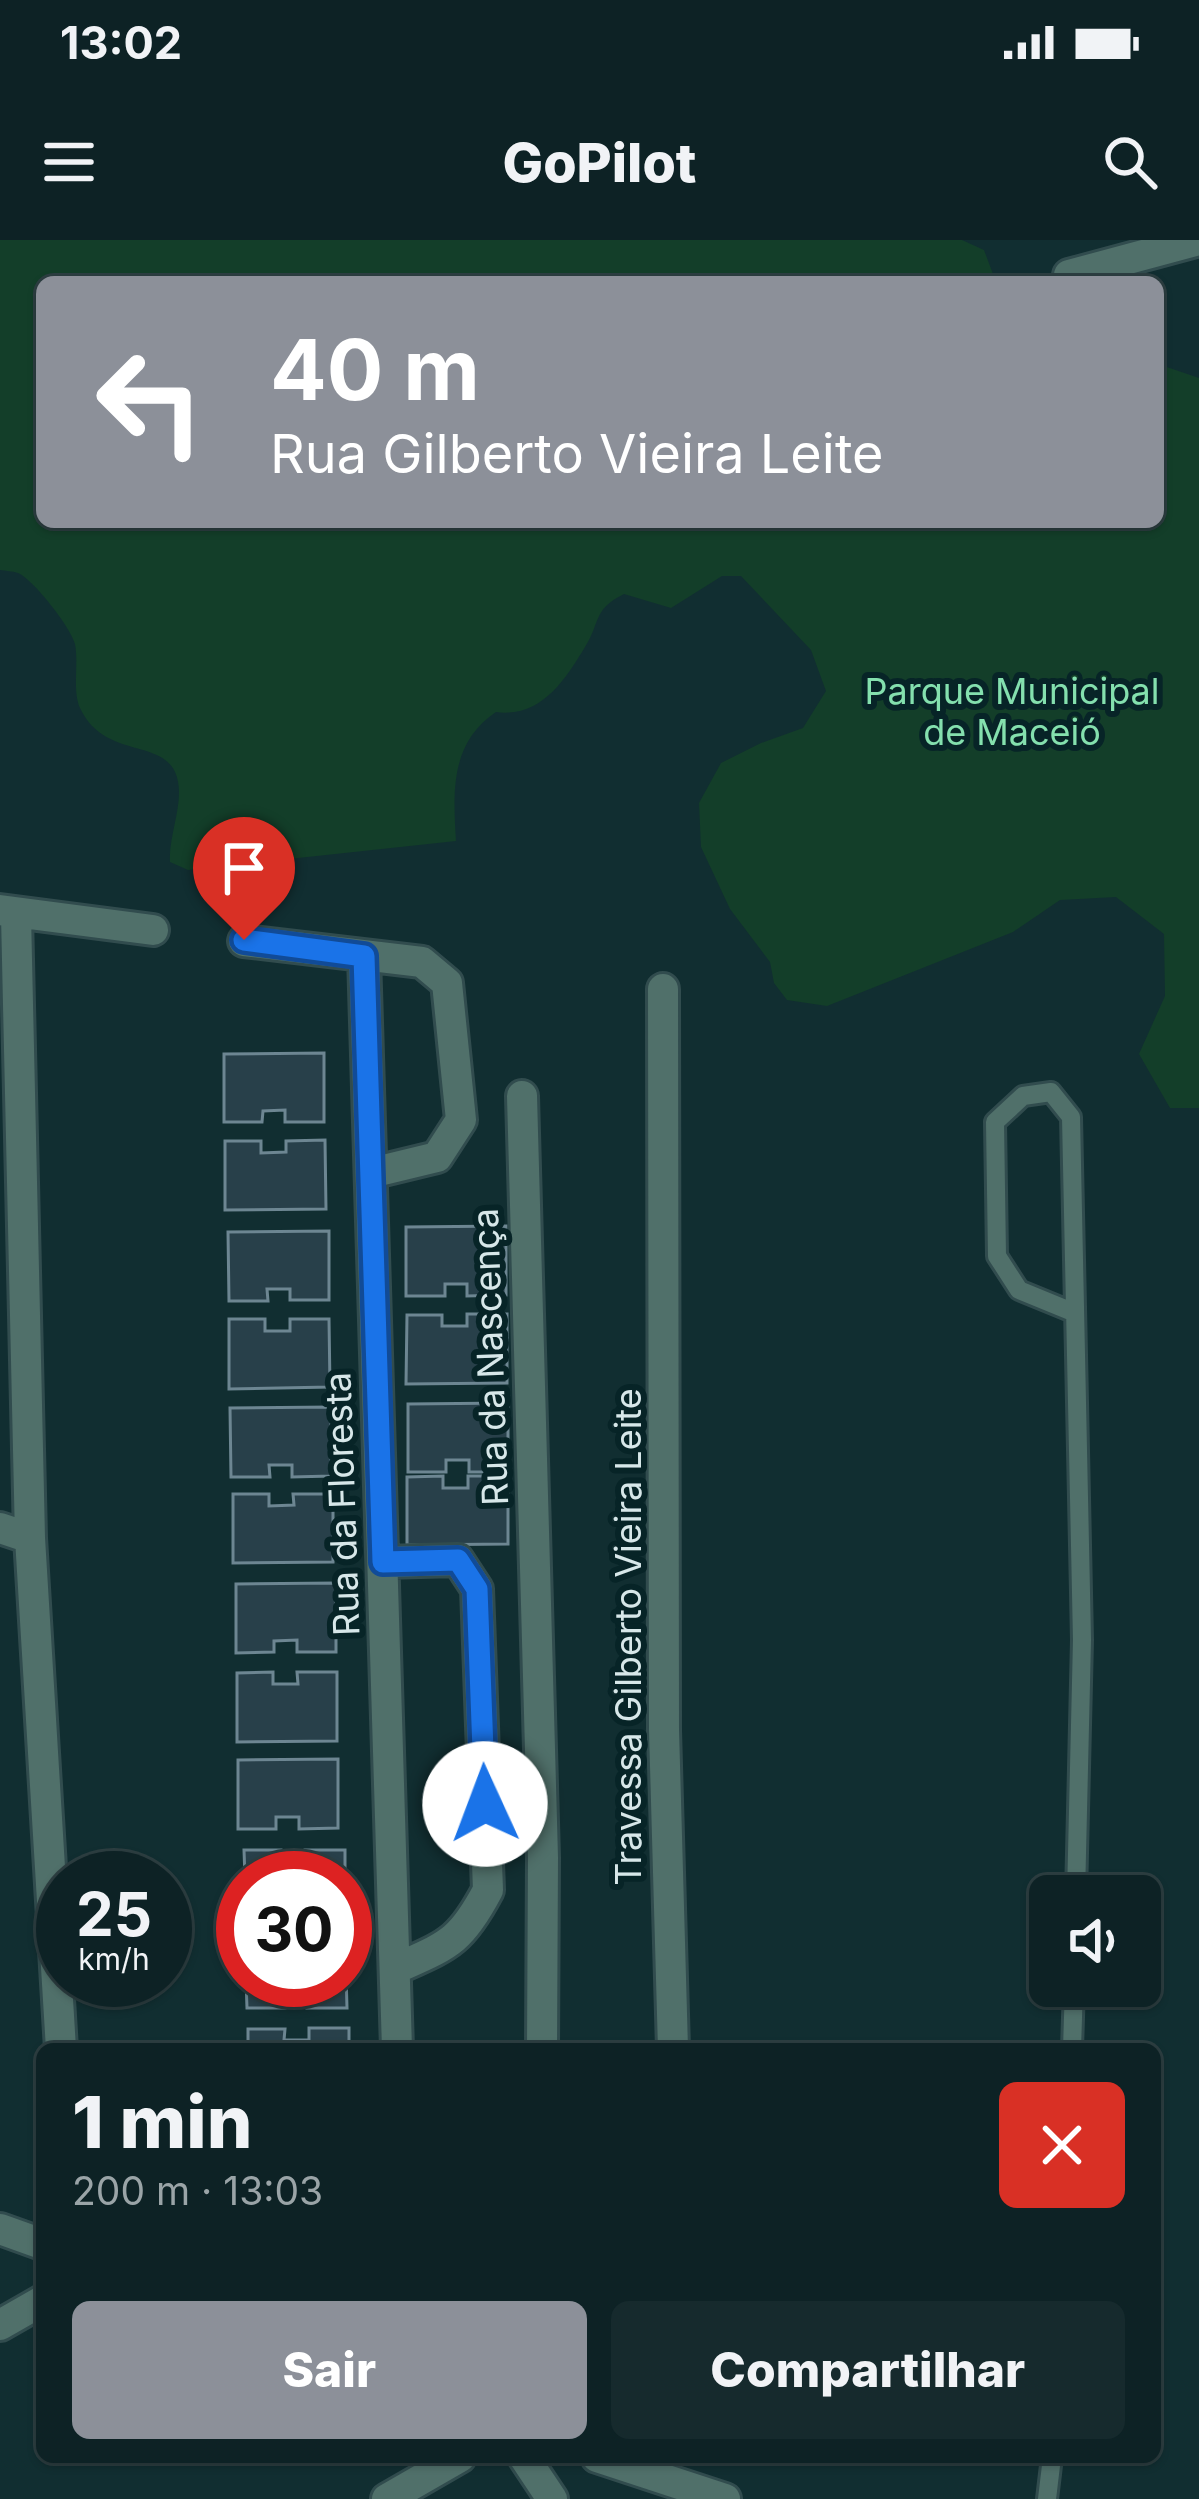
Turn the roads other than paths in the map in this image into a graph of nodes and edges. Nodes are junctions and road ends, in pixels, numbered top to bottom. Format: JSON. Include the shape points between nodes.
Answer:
{"nodes":[{"id":1,"x":1199,"y":240,"type":"edge"},
{"id":2,"x":1069,"y":274,"type":"dead end"},
{"id":3,"x":8,"y":912,"type":"edge"},
{"id":4,"x":153,"y":930,"type":"dead end"},
{"id":5,"x":244,"y":940,"type":"dead end"},
{"id":6,"x":364,"y":956,"type":"junction"},
{"id":7,"x":663,"y":989,"type":"dead end"},
{"id":8,"x":522,"y":1096,"type":"dead end"},
{"id":9,"x":371,"y":1173,"type":"junction"},
{"id":10,"x":1075,"y":1313,"type":"junction"},
{"id":11,"x":15,"y":1533,"type":"edge"},
{"id":12,"x":383,"y":1562,"type":"junction"},
{"id":13,"x":1076,"y":1875,"type":"edge"},
{"id":14,"x":395,"y":1969,"type":"junction"},
{"id":15,"x":1073,"y":2007,"type":"edge"},
{"id":16,"x":60,"y":2043,"type":"edge"},
{"id":17,"x":397,"y":2043,"type":"edge"},
{"id":18,"x":542,"y":2043,"type":"edge"},
{"id":19,"x":673,"y":2043,"type":"edge"},
{"id":20,"x":1072,"y":2043,"type":"edge"},
{"id":21,"x":0,"y":2229,"type":"edge"},
{"id":22,"x":36,"y":2242,"type":"edge"},
{"id":23,"x":36,"y":2304,"type":"edge"},
{"id":24,"x":0,"y":2325,"type":"edge"},
{"id":25,"x":450,"y":2463,"type":"edge"},
{"id":26,"x":528,"y":2463,"type":"edge"},
{"id":27,"x":1051,"y":2463,"type":"edge"},
{"id":28,"x":661,"y":2467,"type":"edge"},
{"id":29,"x":387,"y":2499,"type":"edge"},
{"id":30,"x":552,"y":2499,"type":"edge"},
{"id":31,"x":725,"y":2499,"type":"edge"},
{"id":32,"x":1047,"y":2499,"type":"edge"}],
"edges":[{"from":1,"to":2,"type":"street"},
{"from":3,"to":4,"type":"street"},
{"from":3,"to":11,"type":"street"},
{"from":5,"to":6,"type":"street"},
{"from":6,"to":9,"type":"street","name":"Rua da Floresta"},
{"from":6,"to":9,"type":"street","via":[[422,962],[447,983],[461,1120],[437,1156]]},
{"from":7,"to":19,"type":"street","name":"Travessa Gilberto Vieira Leite"},
{"from":8,"to":18,"type":"street","name":"Rua da Nascença"},
{"from":9,"to":12,"type":"street","name":"Rua da Floresta"},
{"from":10,"to":10,"type":"lane","via":[[1018,1290],[997,1256],[995,1122],[1023,1096],[1051,1092],[1071,1117]]},
{"from":10,"to":13,"type":"lane","via":[[1082,1640]]},
{"from":11,"to":16,"type":"street"},
{"from":12,"to":14,"type":"street","name":"Rua da Floresta"},
{"from":12,"to":14,"type":"street","via":[[458,1560],[477,1589],[488,1890],[459,1936]]},
{"from":14,"to":17,"type":"street","name":"Rua da Floresta"},
{"from":15,"to":20,"type":"lane"},
{"from":21,"to":22,"type":"street"},
{"from":23,"to":24,"type":"street"},
{"from":25,"to":29,"type":"street"},
{"from":26,"to":30,"type":"street"},
{"from":27,"to":32,"type":"lane"},
{"from":28,"to":31,"type":"street"}]}
